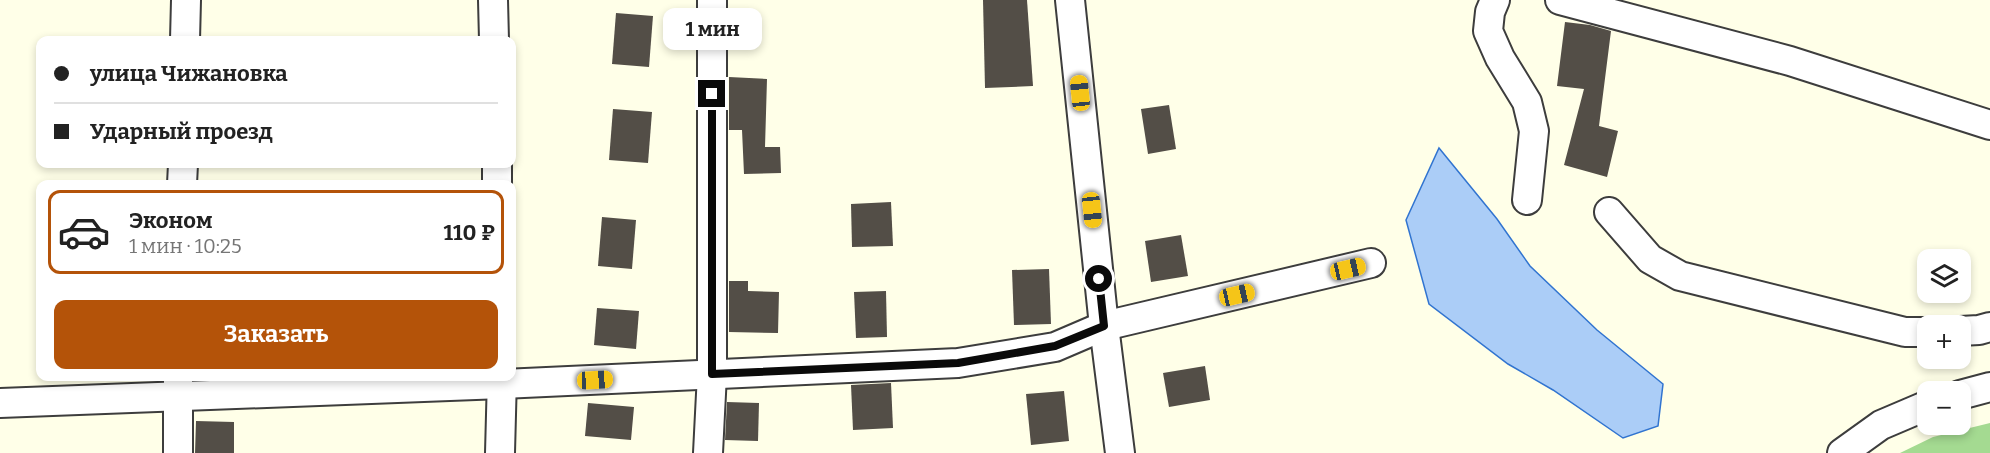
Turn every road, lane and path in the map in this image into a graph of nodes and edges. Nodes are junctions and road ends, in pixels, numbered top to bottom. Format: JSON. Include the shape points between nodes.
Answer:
{"nodes":[{"id":1,"x":186,"y":0,"type":"edge"},
{"id":2,"x":493,"y":0,"type":"edge"},
{"id":3,"x":712,"y":0,"type":"edge"},
{"id":4,"x":1070,"y":0,"type":"edge"},
{"id":5,"x":1495,"y":0,"type":"edge"},
{"id":6,"x":1560,"y":0,"type":"edge"},
{"id":7,"x":185,"y":36,"type":"edge"},
{"id":8,"x":494,"y":36,"type":"edge"},
{"id":9,"x":1990,"y":125,"type":"edge"},
{"id":10,"x":1527,"y":200,"type":"dead end"},
{"id":11,"x":1609,"y":212,"type":"dead end"},
{"id":12,"x":1371,"y":264,"type":"dead end"},
{"id":13,"x":1104,"y":326,"type":"junction"},
{"id":14,"x":1990,"y":327,"type":"edge"},
{"id":15,"x":1971,"y":330,"type":"edge"},
{"id":16,"x":1917,"y":332,"type":"edge"},
{"id":17,"x":712,"y":374,"type":"junction"},
{"id":18,"x":516,"y":380,"type":"edge"},
{"id":19,"x":448,"y":381,"type":"edge"},
{"id":20,"x":502,"y":381,"type":"edge"},
{"id":21,"x":178,"y":386,"type":"edge"},
{"id":22,"x":1990,"y":387,"type":"edge"},
{"id":23,"x":1971,"y":392,"type":"edge"},
{"id":24,"x":0,"y":403,"type":"edge"},
{"id":25,"x":1917,"y":410,"type":"edge"},
{"id":26,"x":178,"y":453,"type":"edge"},
{"id":27,"x":500,"y":453,"type":"edge"},
{"id":28,"x":708,"y":453,"type":"edge"},
{"id":29,"x":1120,"y":453,"type":"edge"},
{"id":30,"x":1842,"y":453,"type":"edge"}],
"edges":[{"from":1,"to":7,"type":"street"},
{"from":2,"to":8,"type":"street"},
{"from":3,"to":17,"type":"street"},
{"from":4,"to":13,"type":"street"},
{"from":5,"to":10,"type":"street","via":[[1488,31],[1527,102],[1534,131]]},
{"from":6,"to":9,"type":"street","via":[[1790,61]]},
{"from":11,"to":16,"type":"street","via":[[1650,259],[1680,276]]},
{"from":12,"to":13,"type":"street"},
{"from":13,"to":17,"type":"street","via":[[1055,346],[958,363]]},
{"from":13,"to":29,"type":"street"},
{"from":14,"to":15,"type":"street"},
{"from":17,"to":18,"type":"street"},
{"from":17,"to":28,"type":"street"},
{"from":19,"to":21,"type":"street"},
{"from":20,"to":27,"type":"street"},
{"from":21,"to":24,"type":"street"},
{"from":21,"to":26,"type":"street"},
{"from":22,"to":23,"type":"street"},
{"from":25,"to":30,"type":"street","via":[[1881,425]]}]}
